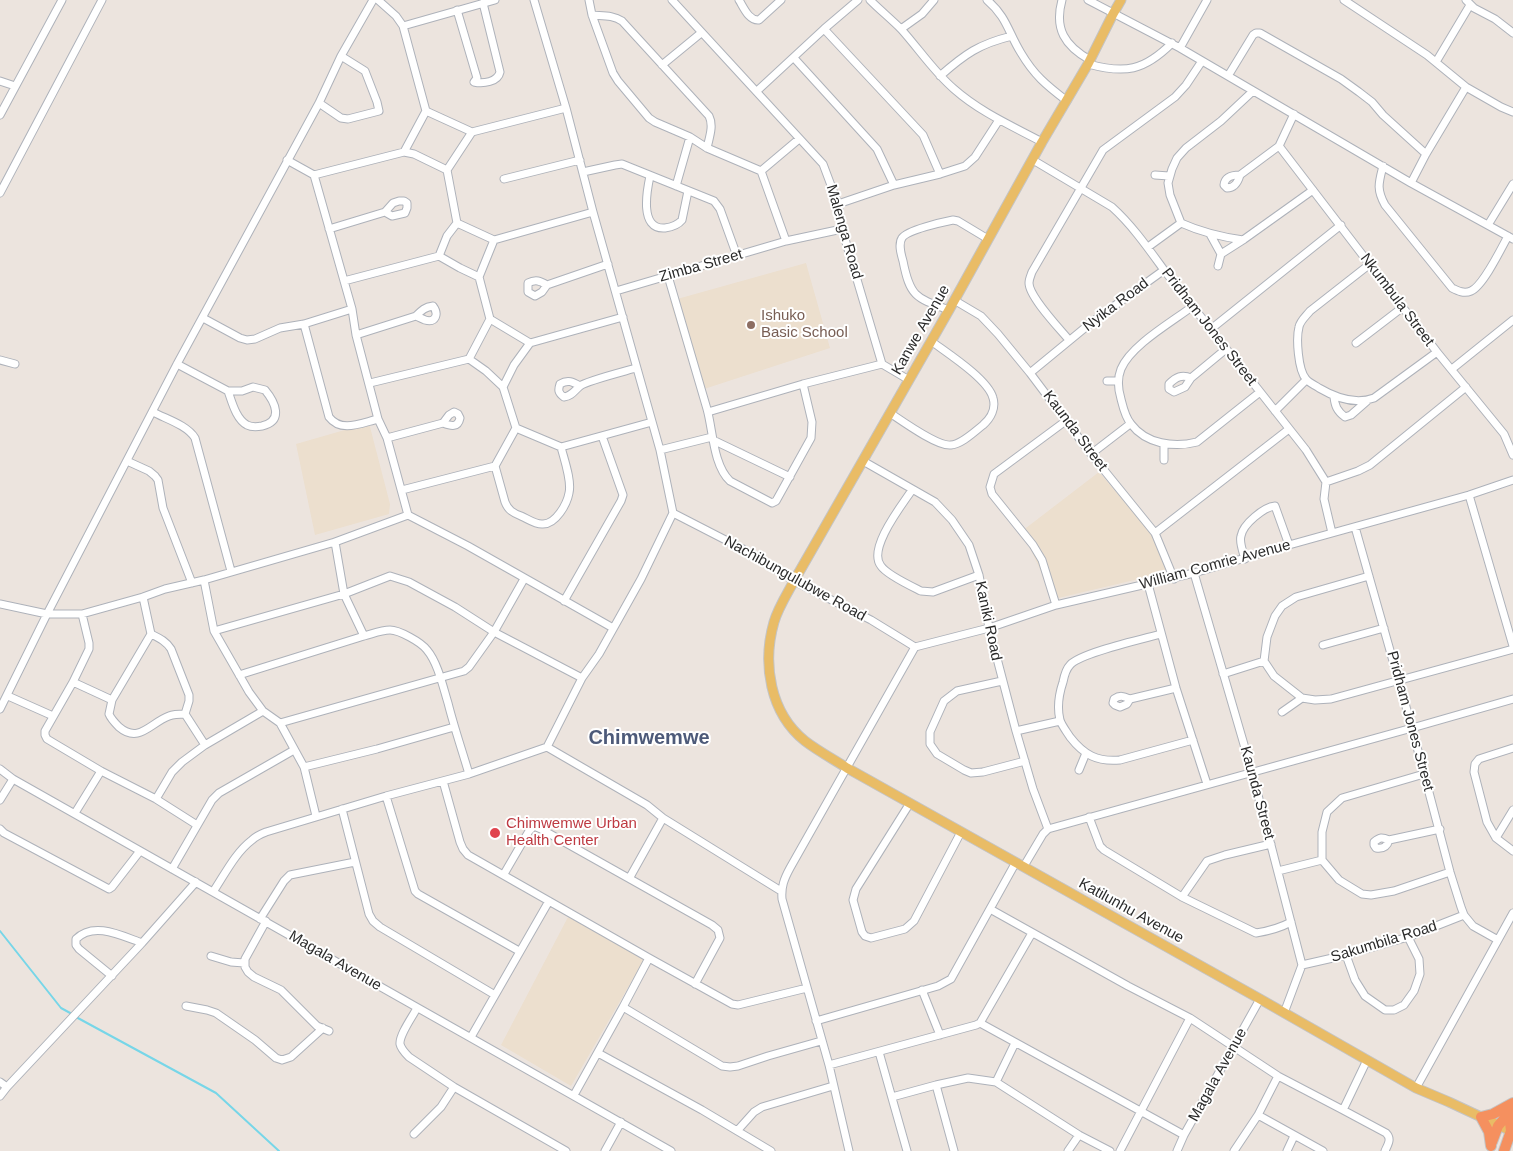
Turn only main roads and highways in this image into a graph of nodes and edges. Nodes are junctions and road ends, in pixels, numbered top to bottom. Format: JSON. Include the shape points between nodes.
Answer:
{"nodes":[{"id":1,"x":1121,"y":0,"type":"edge"},
{"id":2,"x":769,"y":680,"type":"joint"},
{"id":3,"x":1512,"y":1107,"type":"edge"},
{"id":4,"x":1481,"y":1117,"type":"junction"},
{"id":5,"x":1498,"y":1126,"type":"junction"},
{"id":6,"x":1511,"y":1131,"type":"junction"},
{"id":7,"x":1490,"y":1148,"type":"edge"},
{"id":8,"x":1504,"y":1151,"type":"edge"}],
"edges":[{"from":1,"to":2,"type":"main road","name":"Kanwe Avenue","via":[[1089,62],[794,581],[774,624]]},
{"from":2,"to":4,"type":"main road","name":"Katilunhu Avenue","via":[[781,713],[788,722],[804,740],[847,768],[1416,1088]]},
{"from":3,"to":4,"type":"highway"},
{"from":3,"to":5,"type":"highway"},
{"from":3,"to":6,"type":"highway"},
{"from":4,"to":5,"type":"main road","name":"Katilunhu Avenue"},
{"from":4,"to":7,"type":"highway","via":[[1490,1132]]},
{"from":5,"to":6,"type":"main road","name":"Katilunhu Avenue"},
{"from":5,"to":7,"type":"highway"},
{"from":6,"to":8,"type":"highway"}]}
